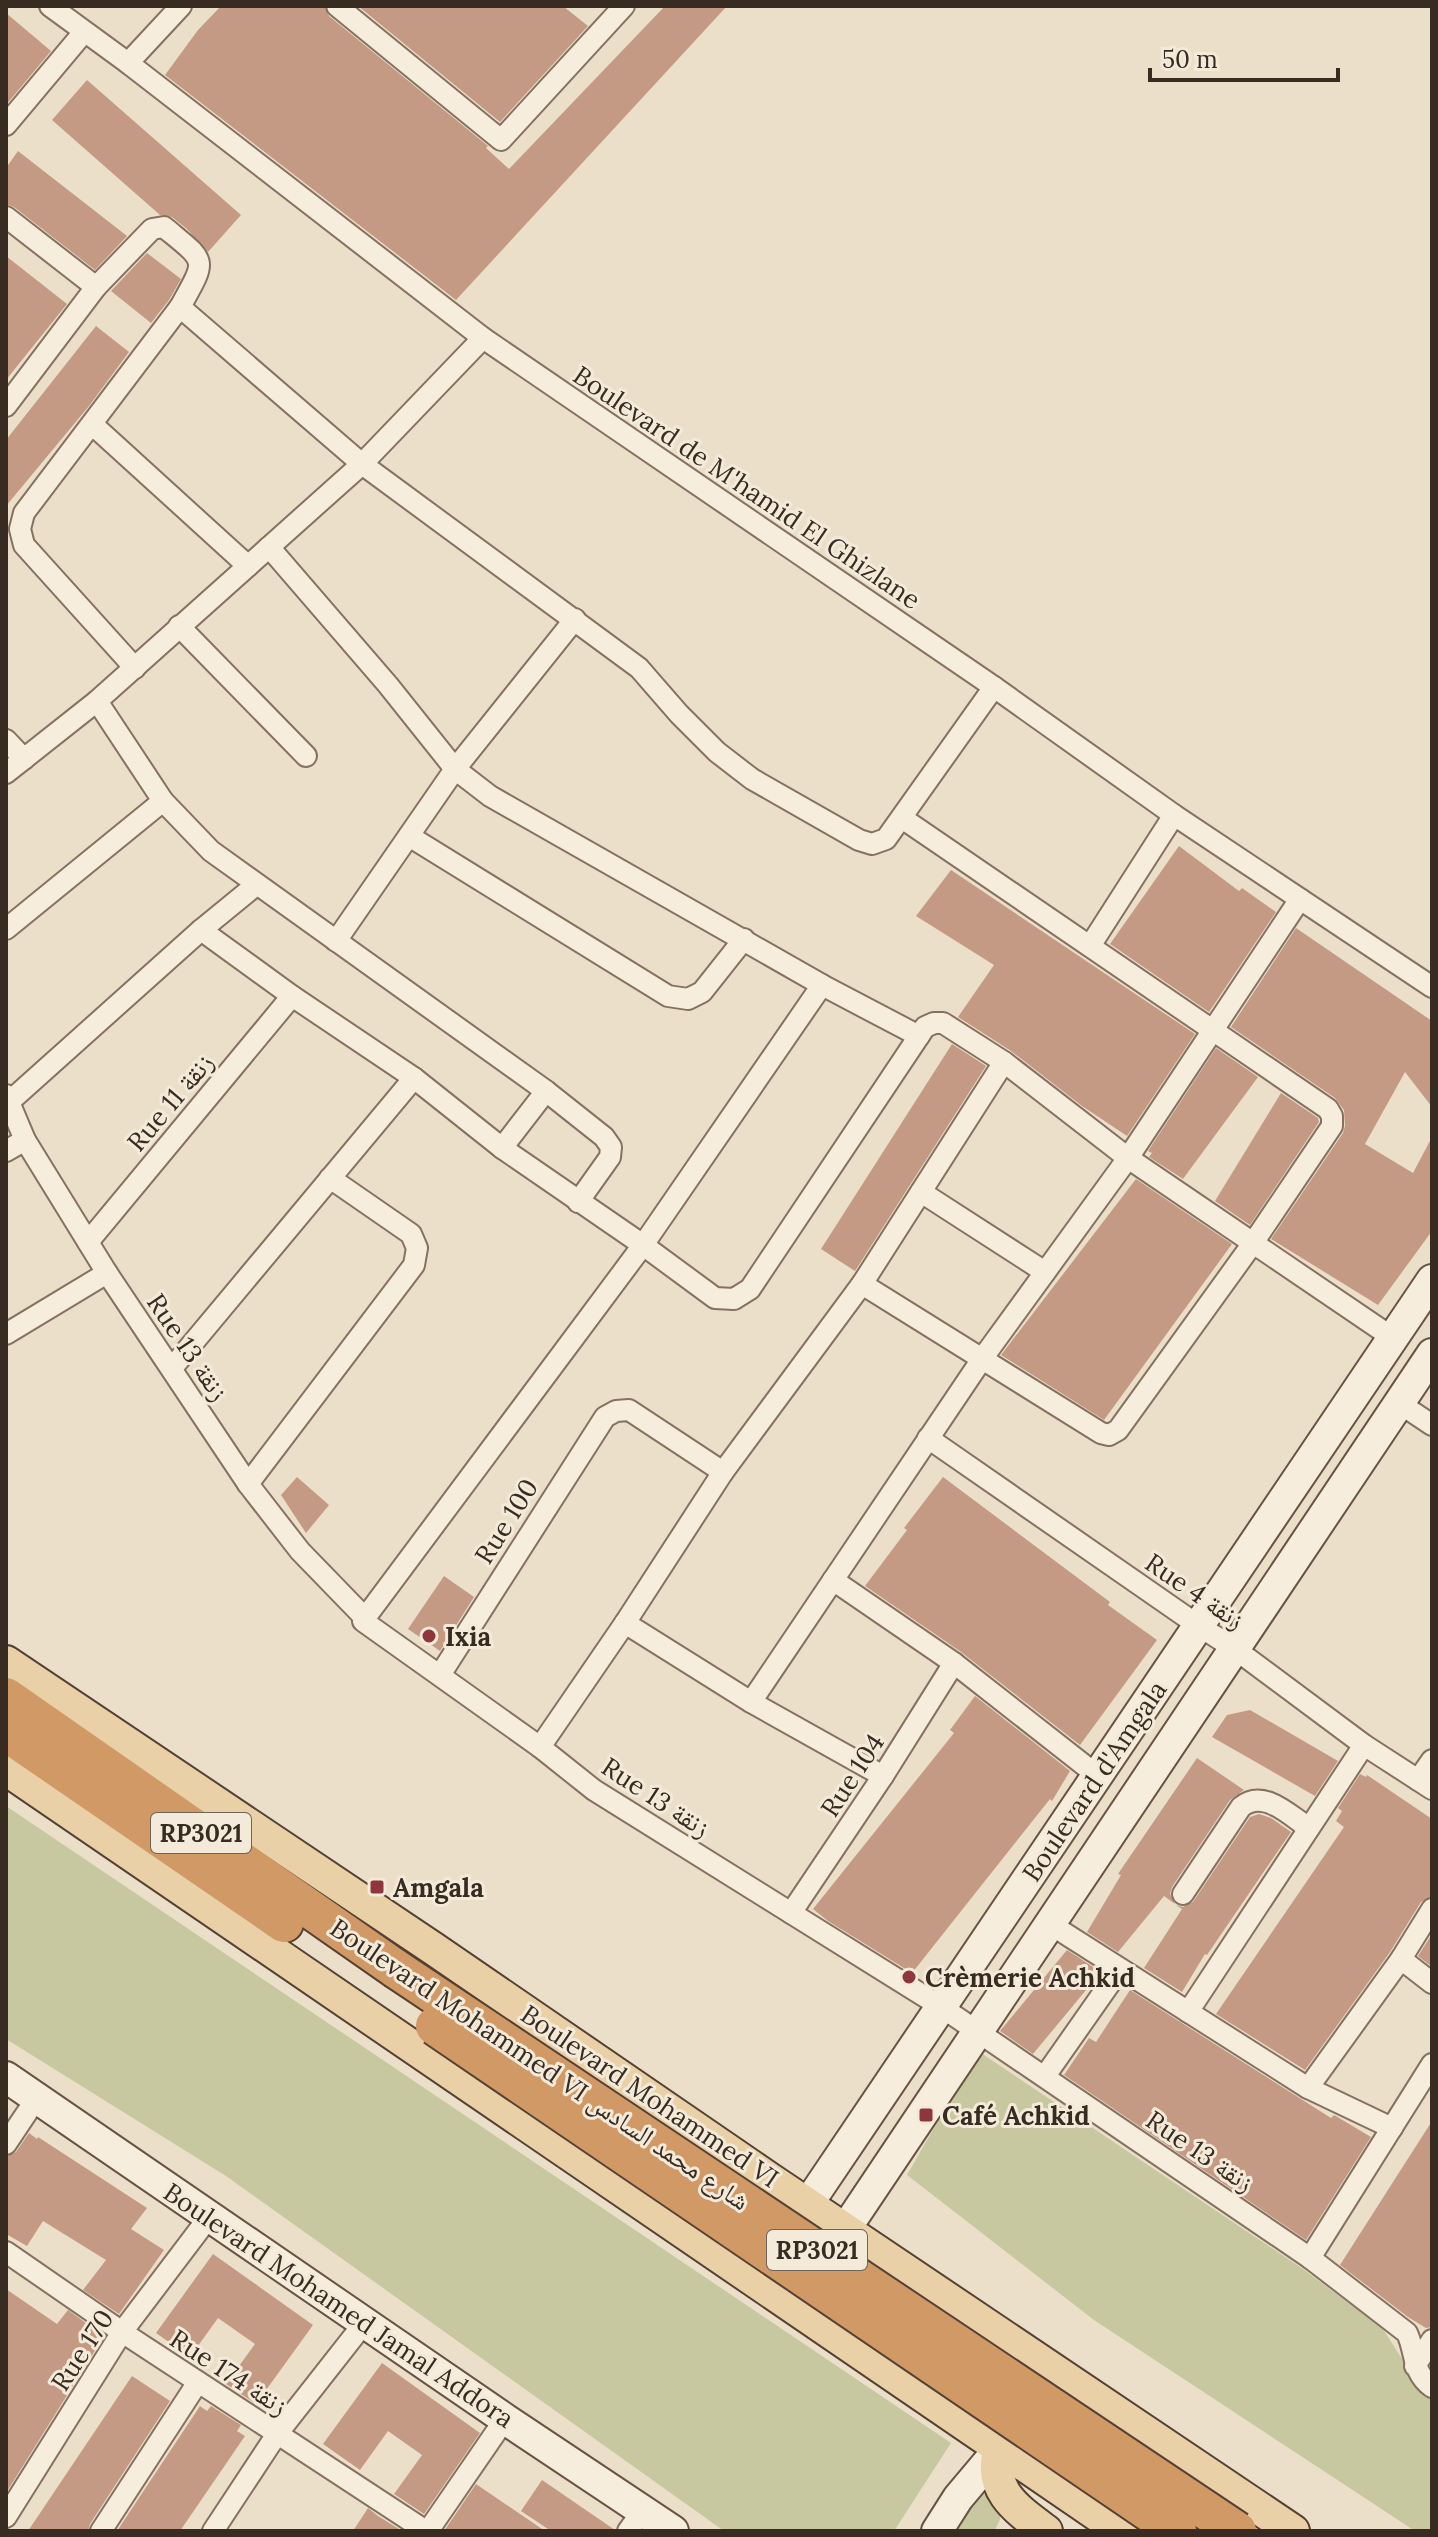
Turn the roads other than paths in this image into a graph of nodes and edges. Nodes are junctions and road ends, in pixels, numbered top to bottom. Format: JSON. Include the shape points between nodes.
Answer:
{"nodes":[{"id":1,"x":50,"y":6,"type":"edge"},
{"id":2,"x":181,"y":6,"type":"edge"},
{"id":3,"x":337,"y":6,"type":"edge"},
{"id":4,"x":618,"y":8,"type":"edge"},
{"id":5,"x":84,"y":32,"type":"junction"},
{"id":6,"x":128,"y":63,"type":"junction"},
{"id":7,"x":6,"y":125,"type":"edge"},
{"id":8,"x":6,"y":217,"type":"edge"},
{"id":9,"x":96,"y":287,"type":"junction"},
{"id":10,"x":180,"y":307,"type":"junction"},
{"id":11,"x":483,"y":338,"type":"junction"},
{"id":12,"x":6,"y":406,"type":"edge"},
{"id":13,"x":93,"y":425,"type":"junction"},
{"id":14,"x":362,"y":464,"type":"junction"},
{"id":15,"x":269,"y":547,"type":"junction"},
{"id":16,"x":248,"y":566,"type":"junction"},
{"id":17,"x":575,"y":619,"type":"junction"},
{"id":18,"x":179,"y":626,"type":"junction"},
{"id":19,"x":135,"y":668,"type":"junction"},
{"id":20,"x":994,"y":687,"type":"junction"},
{"id":21,"x":97,"y":701,"type":"junction"},
{"id":22,"x":6,"y":740,"type":"edge"},
{"id":23,"x":306,"y":756,"type":"dead end"},
{"id":24,"x":24,"y":759,"type":"junction"},
{"id":25,"x":455,"y":769,"type":"junction"},
{"id":26,"x":6,"y":773,"type":"edge"},
{"id":27,"x":163,"y":801,"type":"junction"},
{"id":28,"x":1174,"y":815,"type":"junction"},
{"id":29,"x":902,"y":818,"type":"junction"},
{"id":30,"x":409,"y":836,"type":"junction"},
{"id":31,"x":256,"y":885,"type":"junction"},
{"id":32,"x":1300,"y":899,"type":"junction"},
{"id":33,"x":6,"y":929,"type":"edge"},
{"id":34,"x":201,"y":930,"type":"junction"},
{"id":35,"x":744,"y":939,"type":"junction"},
{"id":36,"x":336,"y":941,"type":"junction"},
{"id":37,"x":1090,"y":946,"type":"junction"},
{"id":38,"x":822,"y":985,"type":"junction"},
{"id":39,"x":1432,"y":987,"type":"edge"},
{"id":40,"x":292,"y":996,"type":"junction"},
{"id":41,"x":1213,"y":1029,"type":"junction"},
{"id":42,"x":919,"y":1036,"type":"junction"},
{"id":43,"x":1004,"y":1062,"type":"junction"},
{"id":44,"x":414,"y":1078,"type":"junction"},
{"id":45,"x":546,"y":1091,"type":"junction"},
{"id":46,"x":8,"y":1098,"type":"edge"},
{"id":47,"x":25,"y":1140,"type":"junction"},
{"id":48,"x":502,"y":1148,"type":"junction"},
{"id":49,"x":6,"y":1151,"type":"edge"},
{"id":50,"x":1128,"y":1158,"type":"junction"},
{"id":51,"x":330,"y":1178,"type":"junction"},
{"id":52,"x":921,"y":1192,"type":"junction"},
{"id":53,"x":578,"y":1202,"type":"junction"},
{"id":54,"x":88,"y":1242,"type":"junction"},
{"id":55,"x":1253,"y":1243,"type":"junction"},
{"id":56,"x":643,"y":1245,"type":"junction"},
{"id":57,"x":1045,"y":1272,"type":"junction"},
{"id":58,"x":107,"y":1273,"type":"junction"},
{"id":59,"x":1432,"y":1280,"type":"edge"},
{"id":60,"x":862,"y":1284,"type":"junction"},
{"id":61,"x":6,"y":1334,"type":"edge"},
{"id":62,"x":1393,"y":1338,"type":"junction"},
{"id":63,"x":1432,"y":1354,"type":"edge"},
{"id":64,"x":982,"y":1359,"type":"junction"},
{"id":65,"x":172,"y":1368,"type":"junction"},
{"id":66,"x":1399,"y":1403,"type":"junction"},
{"id":67,"x":1432,"y":1425,"type":"edge"},
{"id":68,"x":928,"y":1438,"type":"junction"},
{"id":69,"x":723,"y":1472,"type":"junction"},
{"id":70,"x":248,"y":1484,"type":"junction"},
{"id":71,"x":833,"y":1580,"type":"junction"},
{"id":72,"x":365,"y":1618,"type":"junction"},
{"id":73,"x":625,"y":1623,"type":"junction"},
{"id":74,"x":1199,"y":1626,"type":"junction"},
{"id":75,"x":1235,"y":1649,"type":"junction"},
{"id":76,"x":6,"y":1662,"type":"edge"},
{"id":77,"x":954,"y":1663,"type":"junction"},
{"id":78,"x":440,"y":1675,"type":"junction"},
{"id":79,"x":6,"y":1697,"type":"edge"},
{"id":80,"x":751,"y":1702,"type":"junction"},
{"id":81,"x":6,"y":1732,"type":"edge"},
{"id":82,"x":1364,"y":1745,"type":"junction"},
{"id":83,"x":540,"y":1747,"type":"junction"},
{"id":84,"x":1432,"y":1760,"type":"edge"},
{"id":85,"x":6,"y":1769,"type":"edge"},
{"id":86,"x":883,"y":1776,"type":"junction"},
{"id":87,"x":1098,"y":1776,"type":"junction"},
{"id":88,"x":1425,"y":1784,"type":"edge"},
{"id":89,"x":1309,"y":1828,"type":"junction"},
{"id":90,"x":1183,"y":1894,"type":"dead end"},
{"id":91,"x":1432,"y":1909,"type":"edge"},
{"id":92,"x":791,"y":1913,"type":"junction"},
{"id":93,"x":1050,"y":1924,"type":"junction"},
{"id":94,"x":1401,"y":1959,"type":"junction"},
{"id":95,"x":1120,"y":1969,"type":"junction"},
{"id":96,"x":390,"y":1980,"type":"junction"},
{"id":97,"x":1432,"y":1983,"type":"edge"},
{"id":98,"x":940,"y":2006,"type":"junction"},
{"id":99,"x":1188,"y":2012,"type":"junction"},
{"id":100,"x":978,"y":2031,"type":"junction"},
{"id":101,"x":1432,"y":2064,"type":"edge"},
{"id":102,"x":1045,"y":2076,"type":"junction"},
{"id":103,"x":6,"y":2077,"type":"edge"},
{"id":104,"x":1308,"y":2088,"type":"junction"},
{"id":105,"x":36,"y":2099,"type":"junction"},
{"id":106,"x":1392,"y":2128,"type":"junction"},
{"id":107,"x":6,"y":2144,"type":"edge"},
{"id":108,"x":809,"y":2204,"type":"junction"},
{"id":109,"x":209,"y":2217,"type":"junction"},
{"id":110,"x":846,"y":2229,"type":"junction"},
{"id":111,"x":6,"y":2252,"type":"edge"},
{"id":112,"x":1310,"y":2258,"type":"junction"},
{"id":113,"x":755,"y":2281,"type":"junction"},
{"id":114,"x":792,"y":2306,"type":"junction"},
{"id":115,"x":365,"y":2322,"type":"junction"},
{"id":116,"x":122,"y":2332,"type":"junction"},
{"id":117,"x":1432,"y":2340,"type":"edge"},
{"id":118,"x":1415,"y":2366,"type":"junction"},
{"id":119,"x":1057,"y":2372,"type":"junction"},
{"id":120,"x":198,"y":2382,"type":"junction"},
{"id":121,"x":1432,"y":2387,"type":"edge"},
{"id":122,"x":1125,"y":2417,"type":"junction"},
{"id":123,"x":505,"y":2419,"type":"junction"},
{"id":124,"x":277,"y":2434,"type":"junction"},
{"id":125,"x":1000,"y":2448,"type":"junction"},
{"id":126,"x":1068,"y":2496,"type":"junction"},
{"id":127,"x":6,"y":2517,"type":"edge"},
{"id":128,"x":636,"y":2520,"type":"edge"},
{"id":129,"x":101,"y":2531,"type":"edge"},
{"id":130,"x":213,"y":2531,"type":"edge"},
{"id":131,"x":427,"y":2531,"type":"edge"},
{"id":132,"x":673,"y":2531,"type":"edge"},
{"id":133,"x":937,"y":2531,"type":"edge"},
{"id":134,"x":1045,"y":2531,"type":"edge"},
{"id":135,"x":1121,"y":2531,"type":"edge"},
{"id":136,"x":1177,"y":2531,"type":"edge"},
{"id":137,"x":1237,"y":2531,"type":"edge"},
{"id":138,"x":1293,"y":2531,"type":"edge"}],
"edges":[{"from":1,"to":5,"type":"street","name":"Boulevard de M'hamid El Ghizlane"},
{"from":2,"to":6,"type":"street"},
{"from":3,"to":4,"type":"street","via":[[501,140]]},
{"from":5,"to":6,"type":"street","name":"Boulevard de M'hamid El Ghizlane"},
{"from":5,"to":7,"type":"street"},
{"from":6,"to":11,"type":"street","name":"Boulevard de M'hamid El Ghizlane"},
{"from":8,"to":9,"type":"street"},
{"from":9,"to":10,"type":"street","via":[[152,229],[164,227],[196,254],[201,265]]},
{"from":9,"to":12,"type":"street"},
{"from":10,"to":13,"type":"street"},
{"from":10,"to":14,"type":"street"},
{"from":11,"to":14,"type":"street"},
{"from":11,"to":20,"type":"street","name":"Boulevard de M'hamid El Ghizlane"},
{"from":13,"to":16,"type":"street"},
{"from":13,"to":19,"type":"street","via":[[24,513],[20,529],[24,545]]},
{"from":14,"to":15,"type":"street"},
{"from":14,"to":17,"type":"street"},
{"from":15,"to":16,"type":"street"},
{"from":15,"to":25,"type":"street"},
{"from":16,"to":18,"type":"street"},
{"from":17,"to":25,"type":"street"},
{"from":17,"to":29,"type":"street","via":[[639,668],[717,752],[752,779],[872,844],[886,839]]},
{"from":18,"to":19,"type":"street"},
{"from":18,"to":23,"type":"street"},
{"from":19,"to":21,"type":"street"},
{"from":20,"to":28,"type":"street","name":"Boulevard de M'hamid El Ghizlane"},
{"from":20,"to":29,"type":"street"},
{"from":21,"to":24,"type":"street"},
{"from":21,"to":27,"type":"street"},
{"from":22,"to":24,"type":"street"},
{"from":24,"to":26,"type":"street"},
{"from":25,"to":30,"type":"street"},
{"from":25,"to":35,"type":"street","via":[[490,796]]},
{"from":27,"to":31,"type":"street","via":[[211,851]]},
{"from":27,"to":33,"type":"street"},
{"from":28,"to":32,"type":"street","name":"Boulevard de M'hamid El Ghizlane"},
{"from":28,"to":37,"type":"street"},
{"from":29,"to":37,"type":"street"},
{"from":30,"to":35,"type":"street","via":[[668,996],[688,999],[702,992]]},
{"from":30,"to":36,"type":"street"},
{"from":31,"to":34,"type":"street"},
{"from":31,"to":36,"type":"street"},
{"from":32,"to":39,"type":"street","name":"Boulevard de M'hamid El Ghizlane"},
{"from":32,"to":41,"type":"street"},
{"from":34,"to":40,"type":"street"},
{"from":34,"to":46,"type":"street"},
{"from":35,"to":38,"type":"street"},
{"from":36,"to":45,"type":"street"},
{"from":37,"to":41,"type":"street"},
{"from":38,"to":42,"type":"street"},
{"from":38,"to":56,"type":"street"},
{"from":40,"to":44,"type":"street"},
{"from":40,"to":54,"type":"street","name":"Rue 11 زنقة"},
{"from":41,"to":50,"type":"street"},
{"from":41,"to":55,"type":"street","via":[[1332,1116],[1332,1126]]},
{"from":42,"to":43,"type":"street","via":[[925,1027],[943,1023]]},
{"from":42,"to":56,"type":"street","via":[[744,1295],[715,1298]]},
{"from":43,"to":50,"type":"street"},
{"from":43,"to":52,"type":"street"},
{"from":44,"to":48,"type":"street"},
{"from":44,"to":51,"type":"street"},
{"from":45,"to":48,"type":"street"},
{"from":45,"to":53,"type":"street","via":[[611,1147],[610,1157]]},
{"from":46,"to":47,"type":"street","name":"Rue 13 زنقة"},
{"from":47,"to":49,"type":"street"},
{"from":47,"to":54,"type":"street","name":"Rue 13 زنقة"},
{"from":48,"to":53,"type":"street"},
{"from":50,"to":55,"type":"street"},
{"from":50,"to":57,"type":"street"},
{"from":51,"to":65,"type":"street"},
{"from":51,"to":70,"type":"street","via":[[411,1234],[417,1248],[414,1265]]},
{"from":52,"to":57,"type":"street"},
{"from":52,"to":60,"type":"street"},
{"from":53,"to":56,"type":"street"},
{"from":54,"to":58,"type":"street","name":"Rue 13 زنقة"},
{"from":55,"to":62,"type":"street"},
{"from":55,"to":64,"type":"street","via":[[1118,1430],[1109,1435]]},
{"from":56,"to":72,"type":"street"},
{"from":57,"to":64,"type":"street"},
{"from":58,"to":61,"type":"street"},
{"from":58,"to":65,"type":"street","name":"Rue 13 زنقة"},
{"from":59,"to":62,"type":"street","name":"Boulevard d'Amgala"},
{"from":60,"to":64,"type":"street"},
{"from":60,"to":69,"type":"street"},
{"from":62,"to":74,"type":"street","name":"Boulevard d'Amgala"},
{"from":63,"to":66,"type":"street","name":"Boulevard d'Amgala"},
{"from":64,"to":68,"type":"street"},
{"from":65,"to":70,"type":"street","name":"Rue 13 زنقة"},
{"from":66,"to":67,"type":"street"},
{"from":66,"to":75,"type":"street","name":"Boulevard d'Amgala"},
{"from":68,"to":71,"type":"street"},
{"from":68,"to":74,"type":"street","name":"Rue 4 زنقة"},
{"from":69,"to":73,"type":"street"},
{"from":69,"to":78,"type":"street","name":"Rue 100","via":[[629,1410],[605,1417]]},
{"from":70,"to":72,"type":"street","name":"Rue 13 زنقة","via":[[300,1551]]},
{"from":71,"to":77,"type":"street"},
{"from":71,"to":80,"type":"street"},
{"from":72,"to":78,"type":"street","name":"Rue 13 زنقة"},
{"from":73,"to":80,"type":"street"},
{"from":73,"to":83,"type":"street"},
{"from":74,"to":75,"type":"street","name":"Rue 4 زنقة"},
{"from":74,"to":87,"type":"street","name":"Boulevard d'Amgala"},
{"from":75,"to":82,"type":"street","name":"Rue 4 زنقة"},
{"from":75,"to":93,"type":"street","name":"Boulevard d'Amgala"},
{"from":76,"to":108,"type":"main road","name":"Boulevard Mohammed VI"},
{"from":77,"to":86,"type":"street","name":"Rue 104"},
{"from":77,"to":87,"type":"street"},
{"from":78,"to":83,"type":"street","name":"Rue 13 زنقة"},
{"from":79,"to":96,"type":"highway","name":"Boulevard Mohammed VI شارع محمد السادس","number":"RP3021"},
{"from":80,"to":86,"type":"street"},
{"from":81,"to":96,"type":"highway","name":"Boulevard Mohammed VI شارع محمد السادس","number":"RP3021"},
{"from":82,"to":88,"type":"street","name":"Rue 4 زنقة"},
{"from":82,"to":89,"type":"street"},
{"from":83,"to":92,"type":"street","name":"Rue 13 زنقة","via":[[594,1790]]},
{"from":84,"to":88,"type":"street"},
{"from":85,"to":113,"type":"main road"},
{"from":86,"to":92,"type":"street","name":"Rue 104"},
{"from":87,"to":98,"type":"street","name":"Boulevard d'Amgala"},
{"from":89,"to":90,"type":"street","via":[[1268,1802],[1251,1801],[1241,1807]]},
{"from":89,"to":99,"type":"street"},
{"from":91,"to":94,"type":"street"},
{"from":92,"to":98,"type":"street","name":"Rue 13 زنقة"},
{"from":93,"to":95,"type":"street"},
{"from":93,"to":100,"type":"street","name":"Boulevard d'Amgala"},
{"from":94,"to":97,"type":"street"},
{"from":94,"to":104,"type":"street"},
{"from":95,"to":99,"type":"street"},
{"from":95,"to":102,"type":"street"},
{"from":96,"to":136,"type":"highway","name":"Boulevard Mohammed VI شارع محمد السادس","number":"RP3021","bridge":true},
{"from":96,"to":137,"type":"highway","name":"Boulevard Mohammed VI شارع محمد السادس","number":"RP3021","bridge":true},
{"from":98,"to":100,"type":"street","name":"Rue 13 زنقة"},
{"from":98,"to":108,"type":"street","name":"Boulevard d'Amgala"},
{"from":99,"to":104,"type":"street"},
{"from":100,"to":102,"type":"street","name":"Rue 13 زنقة"},
{"from":100,"to":110,"type":"street","name":"Boulevard d'Amgala"},
{"from":101,"to":106,"type":"street"},
{"from":102,"to":112,"type":"street","name":"Rue 13 زنقة"},
{"from":103,"to":105,"type":"street","name":"Boulevard Mohamed Jamal Addora"},
{"from":104,"to":106,"type":"street"},
{"from":105,"to":107,"type":"street"},
{"from":105,"to":109,"type":"street","name":"Boulevard Mohamed Jamal Addora"},
{"from":106,"to":112,"type":"street"},
{"from":108,"to":110,"type":"main road","name":"Boulevard Mohammed VI"},
{"from":108,"to":113,"type":"street","name":"Boulevard d'Amgala"},
{"from":109,"to":115,"type":"street","name":"Boulevard Mohamed Jamal Addora"},
{"from":109,"to":116,"type":"street","name":"Rue 170"},
{"from":110,"to":114,"type":"street","name":"Boulevard d'Amgala"},
{"from":110,"to":119,"type":"main road","name":"Boulevard Mohammed VI"},
{"from":111,"to":116,"type":"street","name":"Rue 174 زنقة"},
{"from":112,"to":118,"type":"street","name":"Rue 13 زنقة","via":[[1407,2333]]},
{"from":113,"to":114,"type":"main road"},
{"from":114,"to":125,"type":"main road"},
{"from":115,"to":123,"type":"street","name":"Boulevard Mohamed Jamal Addora"},
{"from":115,"to":124,"type":"street"},
{"from":116,"to":120,"type":"street","name":"Rue 174 زنقة"},
{"from":116,"to":127,"type":"street","name":"Rue 170"},
{"from":117,"to":118,"type":"street"},
{"from":118,"to":121,"type":"street","name":"Rue 13 زنقة"},
{"from":119,"to":122,"type":"main road","name":"Boulevard Mohammed VI"},
{"from":119,"to":125,"type":"street"},
{"from":120,"to":124,"type":"street","name":"Rue 174 زنقة"},
{"from":120,"to":129,"type":"street"},
{"from":122,"to":126,"type":"street"},
{"from":122,"to":138,"type":"main road","name":"Boulevard Mohammed VI"},
{"from":123,"to":128,"type":"street","name":"Boulevard Mohamed Jamal Addora"},
{"from":123,"to":131,"type":"street"},
{"from":124,"to":130,"type":"street"},
{"from":124,"to":131,"type":"street","name":"Rue 174 زنقة"},
{"from":125,"to":126,"type":"main road"},
{"from":125,"to":133,"type":"street"},
{"from":125,"to":134,"type":"main road","via":[[995,2463],[1002,2490],[1014,2507]]},
{"from":126,"to":134,"type":"street"},
{"from":126,"to":135,"type":"main road"},
{"from":128,"to":132,"type":"street","name":"Boulevard Mohamed Jamal Addora"}]}
